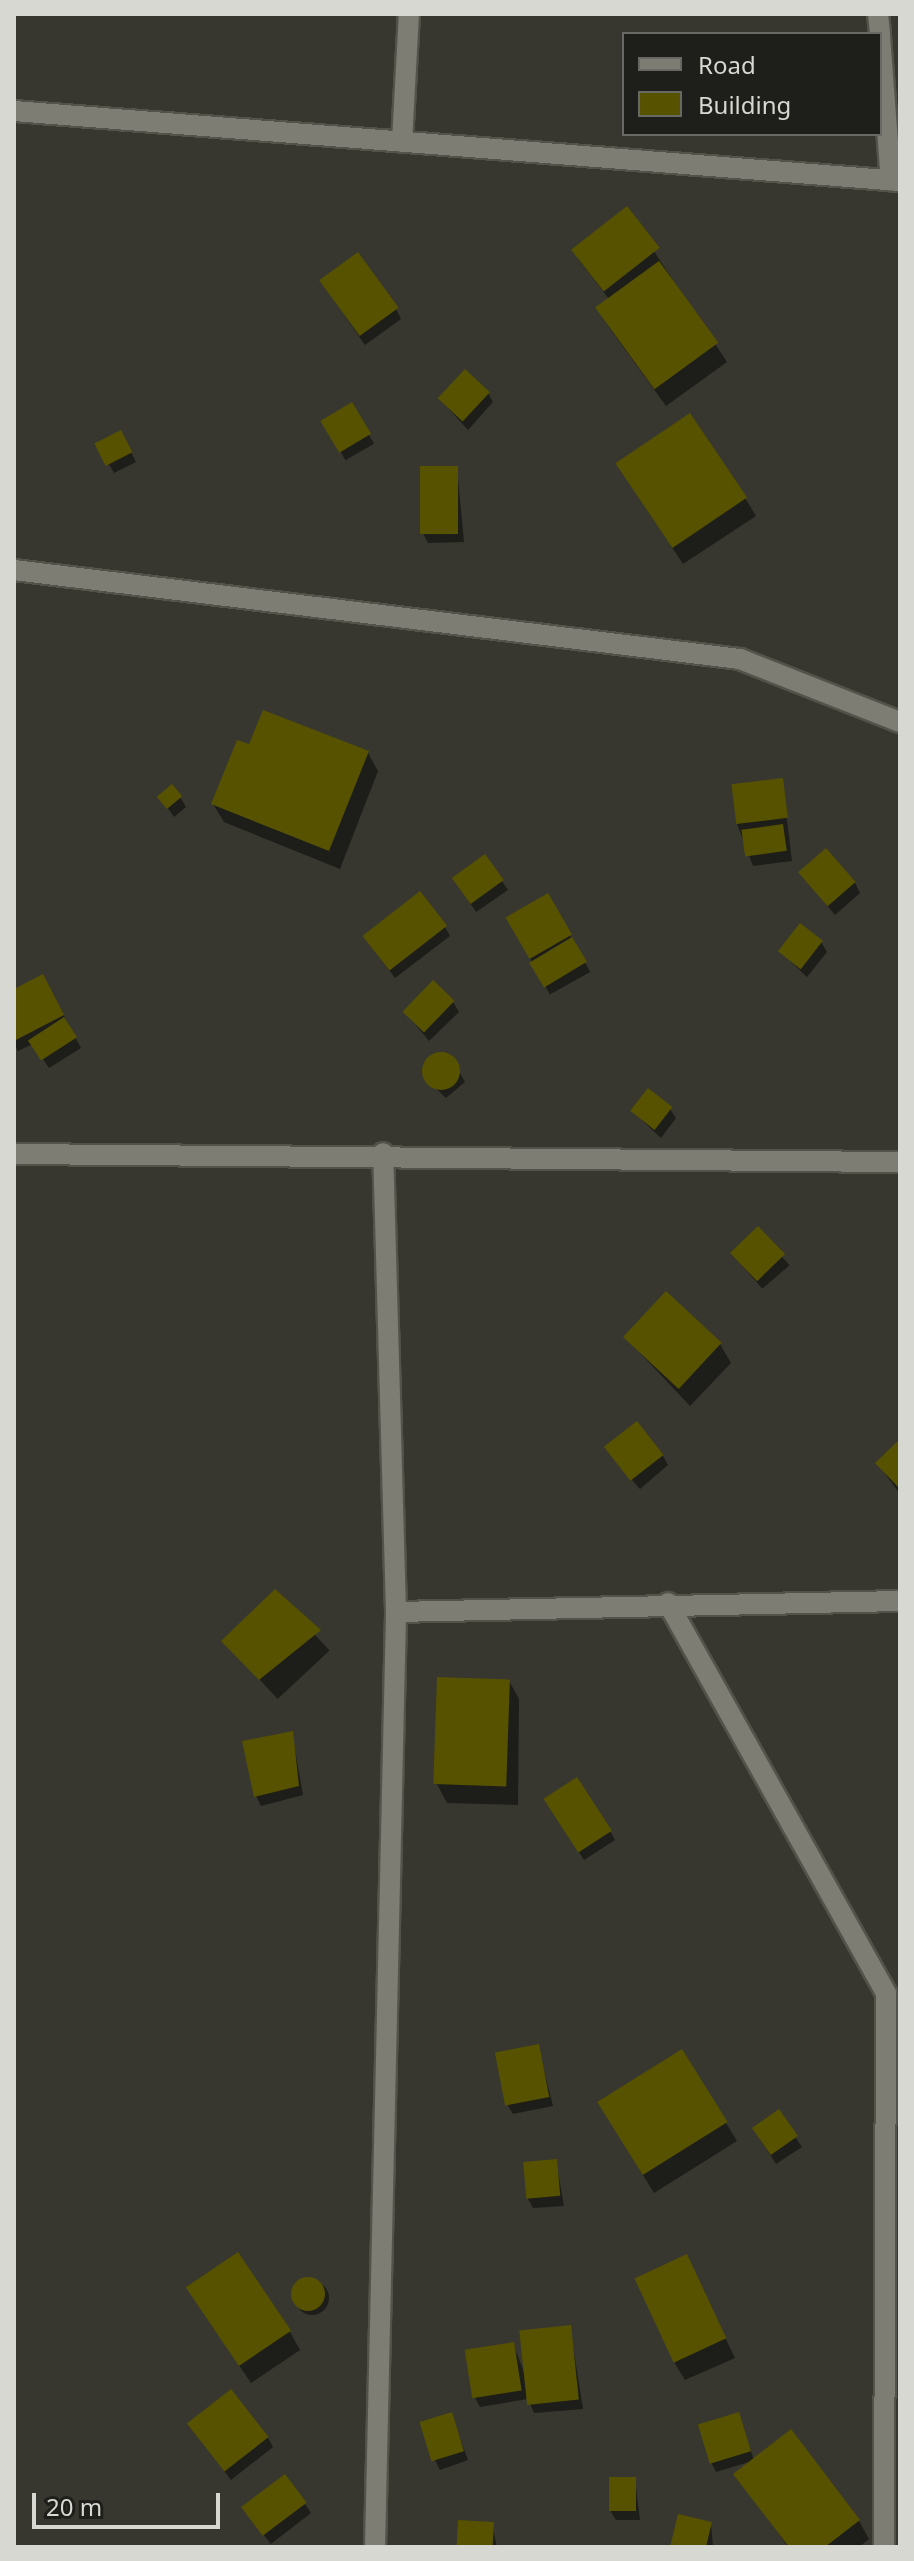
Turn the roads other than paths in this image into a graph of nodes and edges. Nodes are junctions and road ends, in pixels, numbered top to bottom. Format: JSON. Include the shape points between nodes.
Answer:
{"nodes":[{"id":1,"x":409,"y":14,"type":"edge"},
{"id":2,"x":882,"y":54,"type":"edge"},
{"id":3,"x":14,"y":111,"type":"edge"},
{"id":4,"x":402,"y":142,"type":"junction"},
{"id":5,"x":895,"y":181,"type":"edge"},
{"id":6,"x":14,"y":570,"type":"edge"},
{"id":7,"x":900,"y":722,"type":"edge"},
{"id":8,"x":383,"y":1153,"type":"junction"},
{"id":9,"x":14,"y":1154,"type":"edge"},
{"id":10,"x":900,"y":1162,"type":"edge"},
{"id":11,"x":900,"y":1601,"type":"edge"},
{"id":12,"x":668,"y":1603,"type":"junction"},
{"id":13,"x":396,"y":1612,"type":"junction"},
{"id":14,"x":375,"y":2547,"type":"edge"},
{"id":15,"x":884,"y":2547,"type":"edge"}],
"edges":[{"from":1,"to":4,"type":"street"},
{"from":2,"to":5,"type":"street"},
{"from":3,"to":4,"type":"street"},
{"from":4,"to":5,"type":"street"},
{"from":6,"to":7,"type":"street","via":[[740,659]]},
{"from":8,"to":9,"type":"street"},
{"from":8,"to":10,"type":"street"},
{"from":8,"to":13,"type":"street"},
{"from":11,"to":12,"type":"street"},
{"from":12,"to":13,"type":"street"},
{"from":12,"to":15,"type":"street","via":[[886,1993]]},
{"from":13,"to":14,"type":"street"}]}
